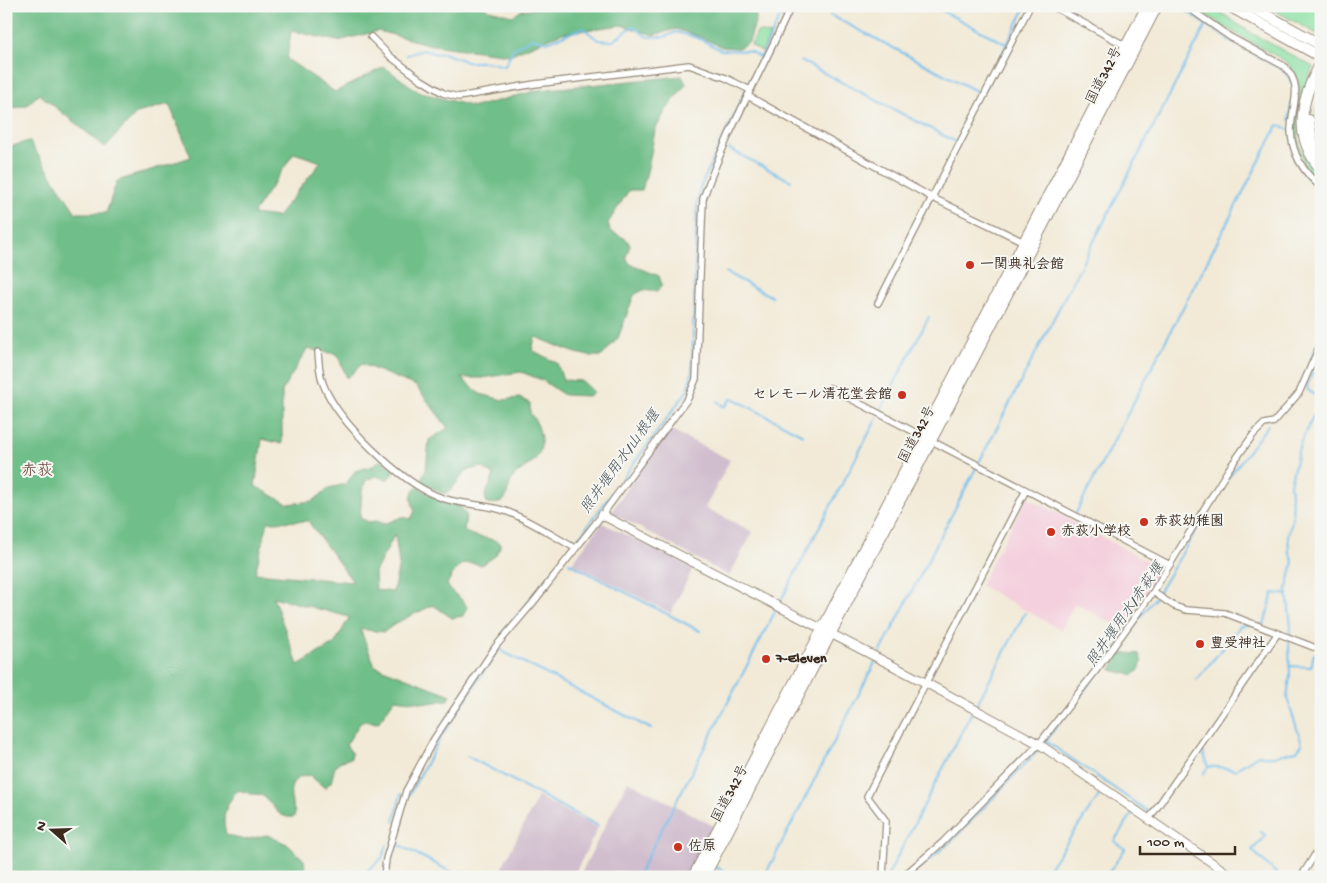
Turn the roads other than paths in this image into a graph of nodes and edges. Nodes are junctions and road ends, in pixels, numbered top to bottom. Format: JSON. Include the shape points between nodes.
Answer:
{"nodes":[{"id":1,"x":791,"y":6,"type":"edge"},
{"id":2,"x":1030,"y":6,"type":"edge"},
{"id":3,"x":1052,"y":6,"type":"edge"},
{"id":4,"x":1147,"y":6,"type":"edge"},
{"id":5,"x":1157,"y":6,"type":"edge"},
{"id":6,"x":1186,"y":6,"type":"edge"},
{"id":7,"x":1250,"y":6,"type":"edge"},
{"id":8,"x":1232,"y":8,"type":"edge"},
{"id":9,"x":371,"y":37,"type":"dead end"},
{"id":10,"x":1319,"y":44,"type":"edge"},
{"id":11,"x":1130,"y":48,"type":"junction"},
{"id":12,"x":1314,"y":55,"type":"edge"},
{"id":13,"x":1321,"y":63,"type":"edge"},
{"id":14,"x":1321,"y":78,"type":"edge"},
{"id":15,"x":749,"y":93,"type":"junction"},
{"id":16,"x":1321,"y":158,"type":"edge"},
{"id":17,"x":1321,"y":169,"type":"edge"},
{"id":18,"x":1321,"y":187,"type":"edge"},
{"id":19,"x":931,"y":197,"type":"junction"},
{"id":20,"x":1029,"y":244,"type":"junction"},
{"id":21,"x":878,"y":303,"type":"dead end"},
{"id":22,"x":1321,"y":343,"type":"edge"},
{"id":23,"x":318,"y":352,"type":"dead end"},
{"id":24,"x":830,"y":388,"type":"dead end"},
{"id":25,"x":927,"y":439,"type":"junction"},
{"id":26,"x":1026,"y":490,"type":"junction"},
{"id":27,"x":602,"y":515,"type":"junction"},
{"id":28,"x":575,"y":548,"type":"junction"},
{"id":29,"x":1170,"y":565,"type":"junction"},
{"id":30,"x":1153,"y":592,"type":"junction"},
{"id":31,"x":826,"y":632,"type":"junction"},
{"id":32,"x":1278,"y":633,"type":"junction"},
{"id":33,"x":1321,"y":650,"type":"edge"},
{"id":34,"x":926,"y":683,"type":"junction"},
{"id":35,"x":1039,"y":744,"type":"junction"},
{"id":36,"x":1149,"y":820,"type":"junction"},
{"id":37,"x":1321,"y":845,"type":"edge"},
{"id":38,"x":384,"y":877,"type":"edge"},
{"id":39,"x":693,"y":877,"type":"edge"},
{"id":40,"x":704,"y":877,"type":"edge"},
{"id":41,"x":883,"y":877,"type":"edge"},
{"id":42,"x":902,"y":877,"type":"edge"},
{"id":43,"x":1233,"y":877,"type":"edge"},
{"id":44,"x":1301,"y":877,"type":"edge"}],
"edges":[{"from":1,"to":15,"type":"street"},
{"from":2,"to":19,"type":"street"},
{"from":3,"to":11,"type":"street"},
{"from":4,"to":11,"type":"highway","name":"国道342号"},
{"from":5,"to":11,"type":"highway","name":"国道342号"},
{"from":6,"to":18,"type":"street","via":[[1230,37],[1291,72],[1297,90],[1291,130],[1294,147],[1302,166]]},
{"from":7,"to":10,"type":"highway"},
{"from":8,"to":12,"type":"highway"},
{"from":9,"to":15,"type":"street","via":[[420,79],[443,93],[458,97],[689,65],[726,78]]},
{"from":11,"to":20,"type":"highway","name":"国道342号"},
{"from":12,"to":13,"type":"highway"},
{"from":13,"to":17,"type":"highway","via":[[1308,92],[1302,126],[1307,150]]},
{"from":14,"to":16,"type":"highway","via":[[1312,101],[1309,122],[1312,141]]},
{"from":15,"to":19,"type":"street"},
{"from":15,"to":27,"type":"street","via":[[703,199],[694,384],[688,398]]},
{"from":19,"to":20,"type":"street"},
{"from":19,"to":21,"type":"street"},
{"from":20,"to":25,"type":"highway","name":"国道342号"},
{"from":22,"to":29,"type":"street","via":[[1299,393],[1274,422],[1264,424],[1253,435]]},
{"from":23,"to":28,"type":"street","via":[[323,384],[330,399],[377,454],[400,473],[435,496],[507,512]]},
{"from":24,"to":25,"type":"street"},
{"from":25,"to":26,"type":"street"},
{"from":25,"to":31,"type":"highway","name":"国道342号"},
{"from":26,"to":29,"type":"street"},
{"from":26,"to":34,"type":"street"},
{"from":27,"to":28,"type":"street"},
{"from":27,"to":31,"type":"street"},
{"from":28,"to":38,"type":"street","via":[[496,646],[434,739],[406,791],[386,859]]},
{"from":29,"to":30,"type":"street"},
{"from":30,"to":32,"type":"street","via":[[1186,610],[1226,613]]},
{"from":30,"to":35,"type":"street"},
{"from":31,"to":34,"type":"street"},
{"from":31,"to":39,"type":"highway","name":"国道342号"},
{"from":31,"to":40,"type":"highway","name":"国道342号"},
{"from":32,"to":33,"type":"street"},
{"from":32,"to":36,"type":"street"},
{"from":34,"to":35,"type":"street"},
{"from":34,"to":41,"type":"street","via":[[867,796],[886,821]]},
{"from":35,"to":36,"type":"street"},
{"from":35,"to":42,"type":"street","via":[[943,842]]},
{"from":36,"to":43,"type":"street"},
{"from":37,"to":44,"type":"street"}]}
